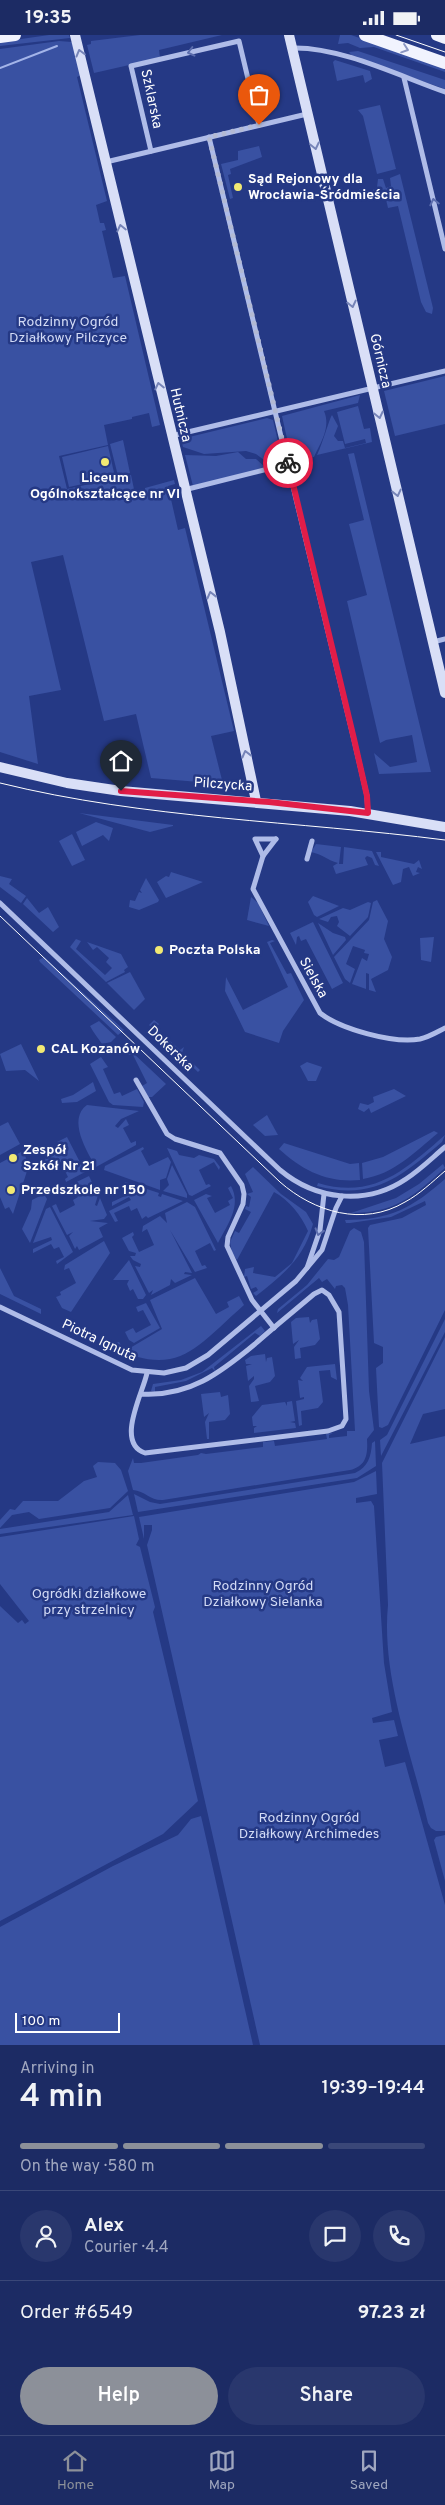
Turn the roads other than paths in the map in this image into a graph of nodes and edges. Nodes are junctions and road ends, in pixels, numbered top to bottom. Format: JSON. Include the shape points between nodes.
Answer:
{"nodes":[{"id":1,"x":15,"y":35,"type":"edge"},
{"id":2,"x":75,"y":35,"type":"edge"},
{"id":3,"x":289,"y":35,"type":"edge"},
{"id":4,"x":365,"y":35,"type":"edge"},
{"id":5,"x":437,"y":35,"type":"edge"},
{"id":6,"x":0,"y":37,"type":"edge"},
{"id":7,"x":445,"y":38,"type":"edge"},
{"id":8,"x":291,"y":48,"type":"junction"},
{"id":9,"x":445,"y":63,"type":"edge"},
{"id":10,"x":404,"y":78,"type":"junction"},
{"id":11,"x":445,"y":92,"type":"edge"},
{"id":12,"x":307,"y":114,"type":"junction"},
{"id":13,"x":259,"y":125,"type":"junction"},
{"id":14,"x":209,"y":137,"type":"junction"},
{"id":15,"x":152,"y":151,"type":"junction"},
{"id":16,"x":106,"y":162,"type":"junction"},
{"id":17,"x":445,"y":249,"type":"edge"},
{"id":18,"x":445,"y":371,"type":"edge"},
{"id":19,"x":372,"y":389,"type":"junction"},
{"id":20,"x":276,"y":412,"type":"junction"},
{"id":21,"x":171,"y":436,"type":"junction"},
{"id":22,"x":288,"y":464,"type":"junction"},
{"id":23,"x":184,"y":490,"type":"junction"},
{"id":24,"x":445,"y":639,"type":"edge"},
{"id":25,"x":433,"y":643,"type":"junction"},
{"id":26,"x":445,"y":693,"type":"edge"},
{"id":27,"x":0,"y":767,"type":"edge"},
{"id":28,"x":256,"y":801,"type":"junction"},
{"id":29,"x":368,"y":813,"type":"junction"},
{"id":30,"x":445,"y":827,"type":"edge"},
{"id":31,"x":312,"y":841,"type":"dead end"},
{"id":32,"x":263,"y":856,"type":"dead end"},
{"id":33,"x":306,"y":859,"type":"dead end"},
{"id":34,"x":0,"y":903,"type":"edge"},
{"id":35,"x":445,"y":1028,"type":"edge"},
{"id":36,"x":136,"y":1080,"type":"dead end"},
{"id":37,"x":445,"y":1147,"type":"edge"},
{"id":38,"x":324,"y":1194,"type":"junction"},
{"id":39,"x":342,"y":1197,"type":"junction"},
{"id":40,"x":307,"y":1268,"type":"junction"},
{"id":41,"x":0,"y":1307,"type":"edge"},
{"id":42,"x":260,"y":1311,"type":"junction"},
{"id":43,"x":274,"y":1328,"type":"junction"},
{"id":44,"x":147,"y":1373,"type":"junction"},
{"id":45,"x":141,"y":1393,"type":"junction"}],
"edges":[{"from":1,"to":6,"type":"main road"},
{"from":16,"to":2,"type":"street","name":"Hutnicza","one_way":true},
{"from":3,"to":8,"type":"street","name":"Górnicza"},
{"from":4,"to":9,"type":"main road","one_way":true},
{"from":5,"to":7,"type":"main road"},
{"from":8,"to":10,"type":"street","via":[[340,56]]},
{"from":8,"to":12,"type":"street","name":"Górnicza"},
{"from":10,"to":11,"type":"street"},
{"from":17,"to":10,"type":"street","one_way":true},
{"from":12,"to":13,"type":"street","name":"Szklarska"},
{"from":12,"to":19,"type":"street","name":"Górnicza","one_way":true},
{"from":13,"to":14,"type":"street","name":"Szklarska"},
{"from":13,"to":15,"type":"street","name":"Szklarska","one_way":true,"via":[[239,41],[134,65],[131,66]]},
{"from":14,"to":15,"type":"street","name":"Szklarska"},
{"from":14,"to":20,"type":"street"},
{"from":15,"to":16,"type":"street","name":"Szklarska"},
{"from":21,"to":16,"type":"street","name":"Hutnicza","one_way":true},
{"from":18,"to":19,"type":"street"},
{"from":19,"to":20,"type":"street"},
{"from":19,"to":25,"type":"street","name":"Górnicza","one_way":true},
{"from":20,"to":21,"type":"street"},
{"from":20,"to":22,"type":"street"},
{"from":21,"to":23,"type":"street","name":"Hutnicza"},
{"from":22,"to":23,"type":"street"},
{"from":22,"to":29,"type":"street","via":[[354,739]]},
{"from":28,"to":23,"type":"street","name":"Hutnicza","one_way":true,"via":[[220,632]]},
{"from":24,"to":25,"type":"street"},
{"from":25,"to":26,"type":"street","name":"Górnicza"},
{"from":27,"to":28,"type":"street","name":"Pilczycka","via":[[67,783],[121,791]]},
{"from":28,"to":29,"type":"street","name":"Pilczycka"},
{"from":29,"to":30,"type":"street","name":"Pilczycka"},
{"from":31,"to":33,"type":"street"},
{"from":32,"to":35,"type":"street","name":"Sielska","via":[[253,889],[312,1001],[326,1018],[396,1039],[426,1038]]},
{"from":34,"to":38,"type":"street","name":"Dokerska","via":[[280,1170],[304,1187]]},
{"from":36,"to":42,"type":"street","via":[[167,1134],[220,1153],[242,1185],[243,1204],[227,1246]]},
{"from":37,"to":39,"type":"street","name":"Dokerska","via":[[392,1188]]},
{"from":38,"to":39,"type":"street","name":"Dokerska"},
{"from":38,"to":40,"type":"street","name":"Piotra Ignuta","one_way":true,"via":[[320,1230]]},
{"from":39,"to":40,"type":"street","name":"Piotra Ignuta","via":[[322,1250]]},
{"from":40,"to":42,"type":"street","name":"Piotra Ignuta"},
{"from":41,"to":44,"type":"street","name":"Piotra Ignuta","via":[[123,1366]]},
{"from":42,"to":43,"type":"street"},
{"from":42,"to":44,"type":"street","name":"Piotra Ignuta","via":[[196,1363],[172,1372]]},
{"from":43,"to":45,"type":"street","via":[[226,1369],[201,1384],[173,1393]]},
{"from":43,"to":45,"type":"street","via":[[317,1291],[325,1292],[333,1300],[339,1311],[346,1410],[342,1426],[328,1431],[145,1453],[134,1444],[132,1426]]},
{"from":44,"to":45,"type":"street"}]}
